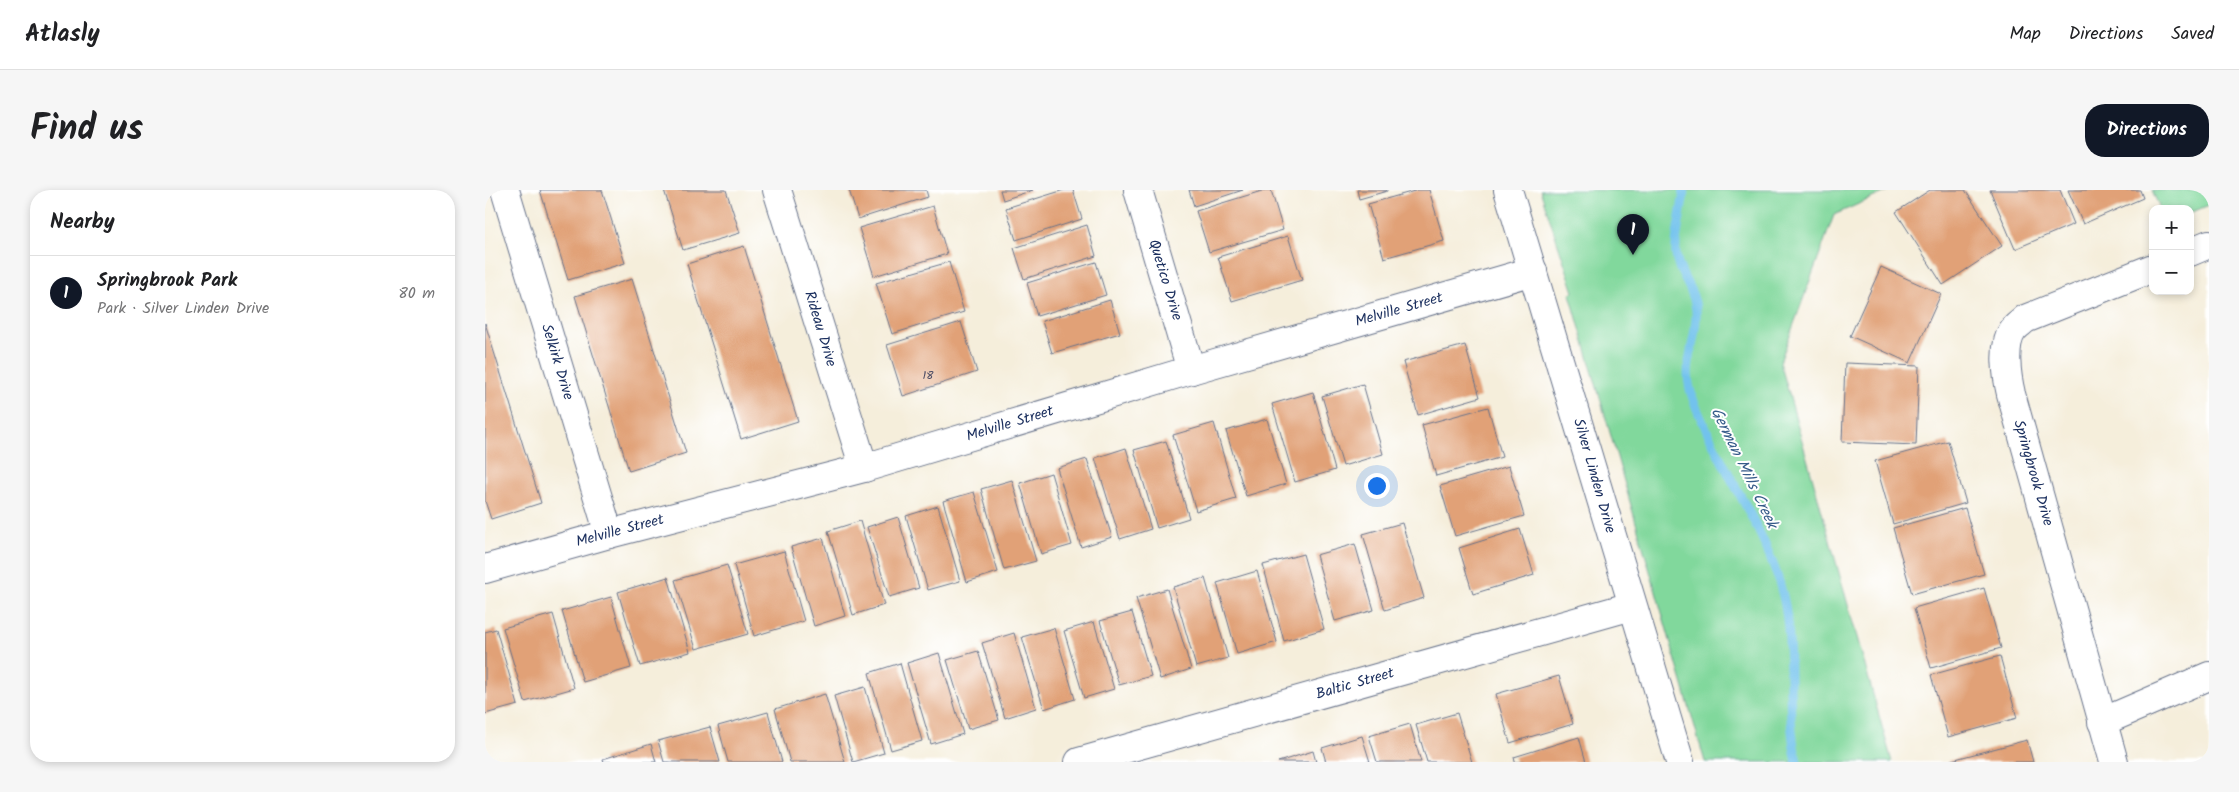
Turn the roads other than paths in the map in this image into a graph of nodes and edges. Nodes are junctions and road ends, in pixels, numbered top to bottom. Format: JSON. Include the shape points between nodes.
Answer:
{"nodes":[{"id":1,"x":505,"y":190,"type":"edge"},
{"id":2,"x":777,"y":190,"type":"edge"},
{"id":3,"x":1138,"y":190,"type":"edge"},
{"id":4,"x":1508,"y":190,"type":"edge"},
{"id":5,"x":2209,"y":244,"type":"edge"},
{"id":6,"x":2194,"y":250,"type":"edge"},
{"id":7,"x":2149,"y":270,"type":"edge"},
{"id":8,"x":1533,"y":271,"type":"junction"},
{"id":9,"x":1191,"y":370,"type":"junction"},
{"id":10,"x":863,"y":468,"type":"junction"},
{"id":11,"x":609,"y":534,"type":"junction"},
{"id":12,"x":485,"y":569,"type":"edge"},
{"id":13,"x":1632,"y":606,"type":"junction"},
{"id":14,"x":2209,"y":676,"type":"edge"},
{"id":15,"x":2102,"y":722,"type":"junction"},
{"id":16,"x":1079,"y":762,"type":"edge"},
{"id":17,"x":1680,"y":762,"type":"edge"},
{"id":18,"x":2114,"y":762,"type":"edge"}],
"edges":[{"from":1,"to":11,"type":"street","name":"Selkirk Drive"},
{"from":2,"to":10,"type":"street","name":"Rideau Drive"},
{"from":3,"to":9,"type":"street","name":"Quetico Drive"},
{"from":4,"to":8,"type":"street","name":"Silver Linden Drive"},
{"from":5,"to":6,"type":"street"},
{"from":7,"to":15,"type":"street","name":"Springbrook Drive","via":[[2025,319],[2012,332],[2007,353],[2011,394]]},
{"from":8,"to":9,"type":"street","name":"Melville Street"},
{"from":8,"to":13,"type":"street","name":"Silver Linden Drive"},
{"from":9,"to":10,"type":"street","name":"Melville Street"},
{"from":10,"to":11,"type":"street","name":"Melville Street"},
{"from":11,"to":12,"type":"street","name":"Melville Street"},
{"from":13,"to":16,"type":"street","name":"Baltic Street"},
{"from":13,"to":17,"type":"street","name":"Silver Linden Drive"},
{"from":14,"to":15,"type":"street"},
{"from":15,"to":18,"type":"street","name":"Springbrook Drive"}]}
